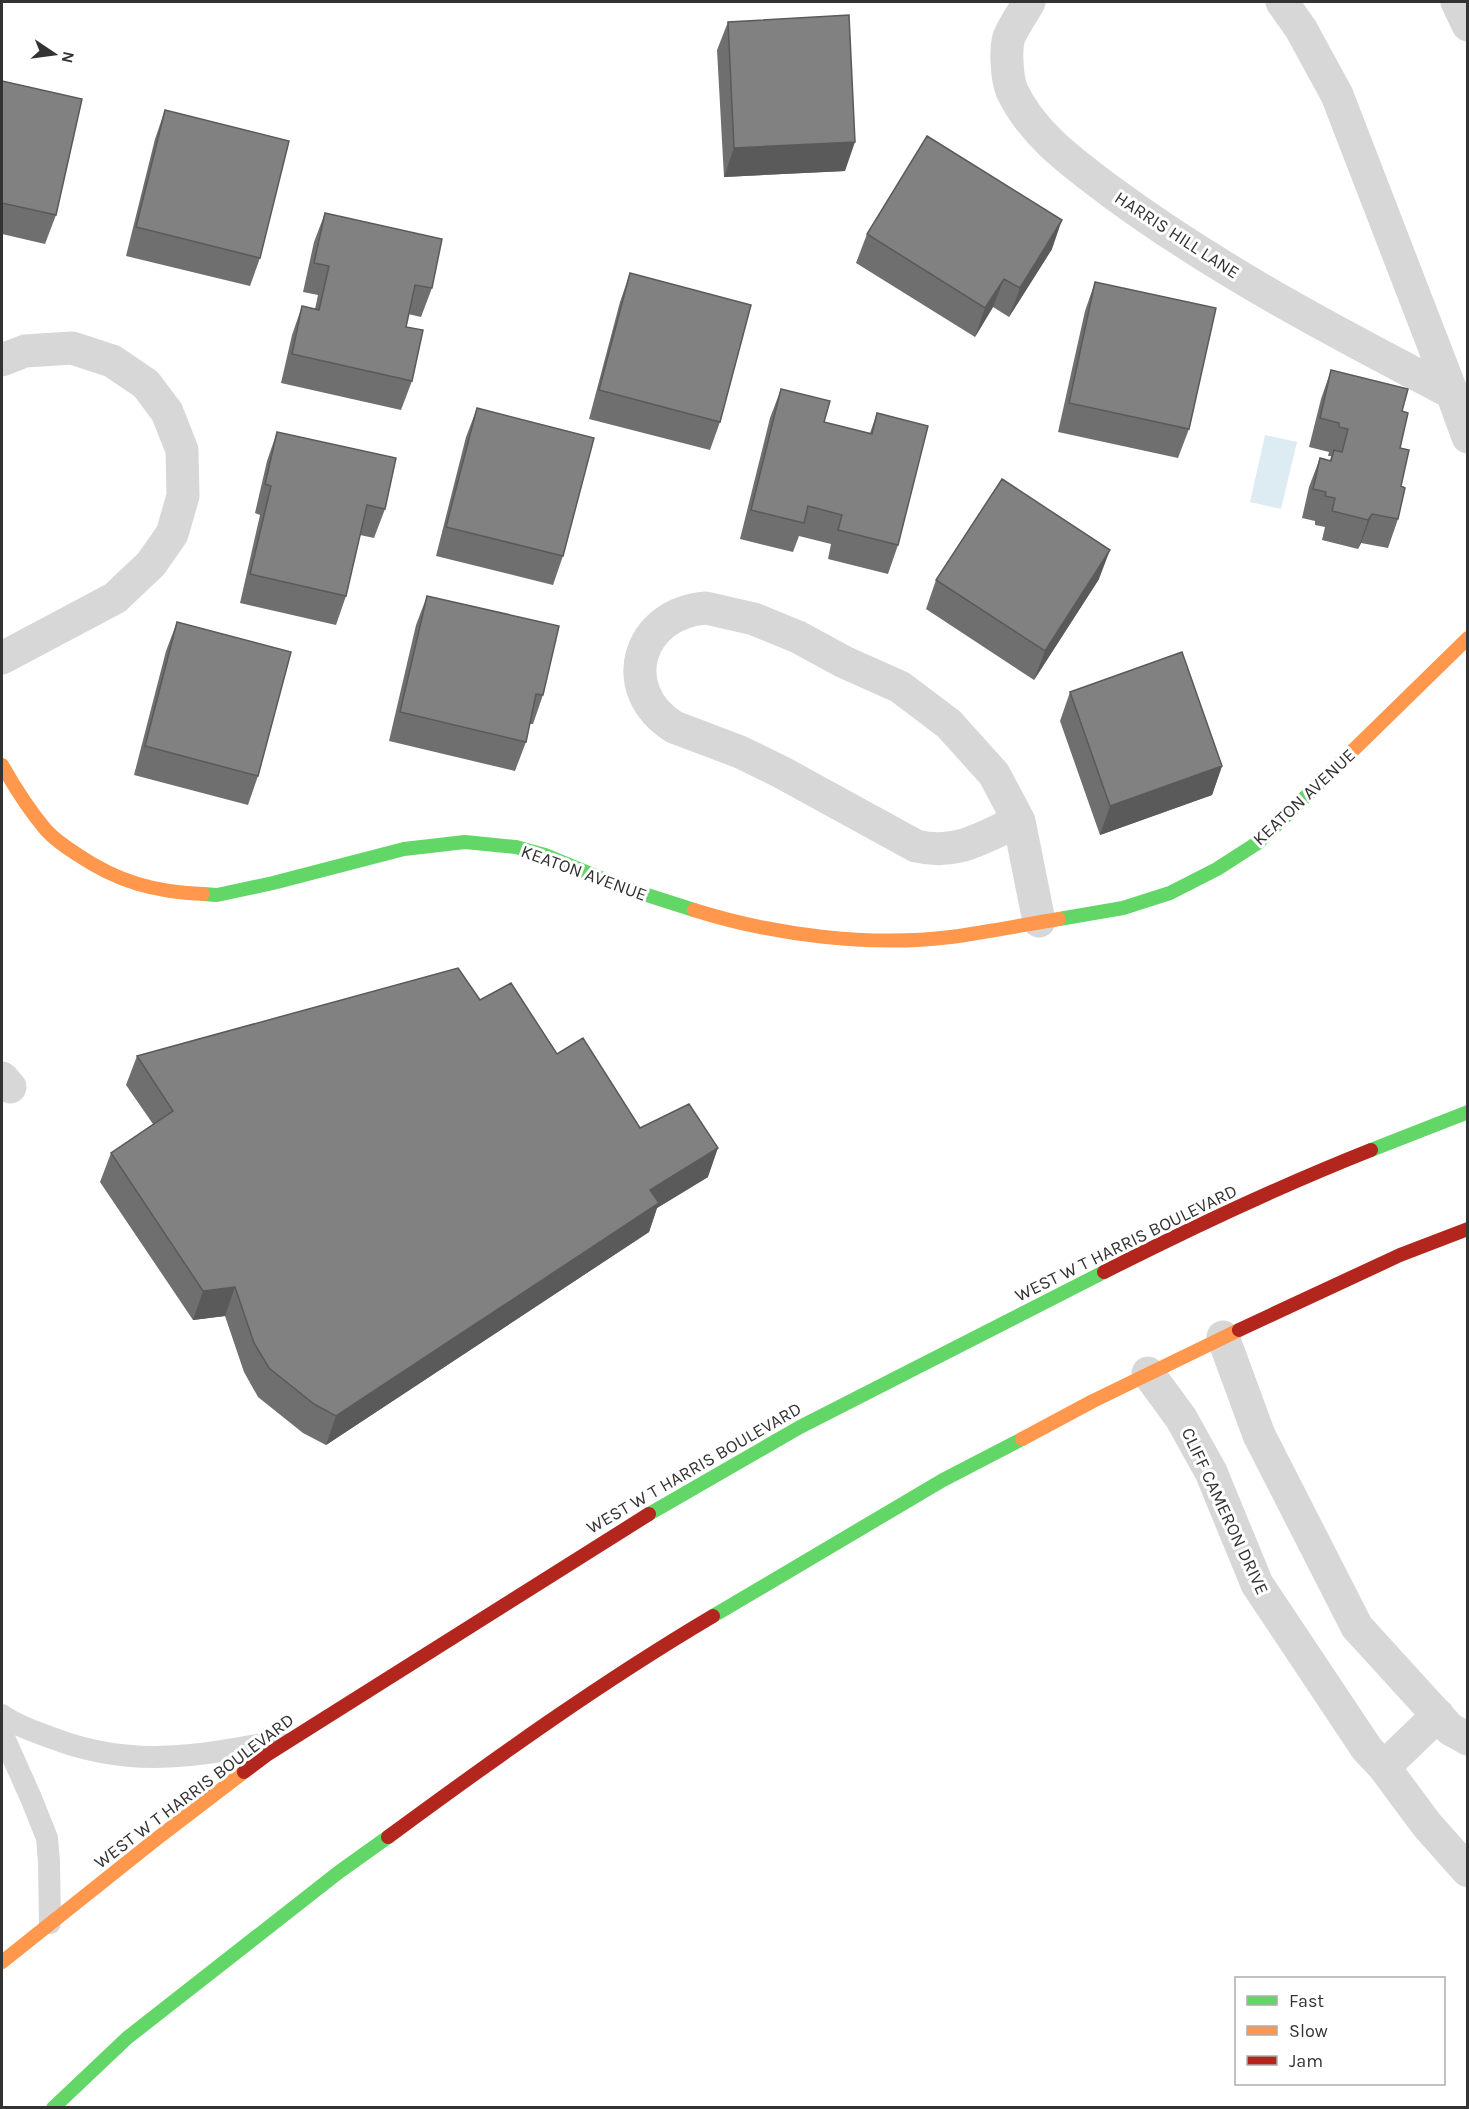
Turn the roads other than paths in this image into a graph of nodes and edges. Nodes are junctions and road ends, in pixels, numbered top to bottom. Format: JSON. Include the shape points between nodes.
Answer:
{"nodes":[{"id":1,"x":1029,"y":2,"type":"edge"},
{"id":2,"x":1282,"y":2,"type":"edge"},
{"id":3,"x":1457,"y":2,"type":"edge"},
{"id":4,"x":1467,"y":25,"type":"edge"},
{"id":5,"x":2,"y":360,"type":"edge"},
{"id":6,"x":1452,"y":393,"type":"junction"},
{"id":7,"x":1467,"y":437,"type":"edge"},
{"id":8,"x":1467,"y":638,"type":"edge"},
{"id":9,"x":2,"y":658,"type":"edge"},
{"id":10,"x":2,"y":765,"type":"edge"},
{"id":11,"x":1019,"y":822,"type":"junction"},
{"id":12,"x":1039,"y":921,"type":"junction"},
{"id":13,"x":1467,"y":1112,"type":"edge"},
{"id":14,"x":1467,"y":1229,"type":"edge"},
{"id":15,"x":1223,"y":1337,"type":"junction"},
{"id":16,"x":1148,"y":1373,"type":"junction"},
{"id":17,"x":2,"y":1715,"type":"edge"},
{"id":18,"x":1438,"y":1715,"type":"junction"},
{"id":19,"x":2,"y":1733,"type":"edge"},
{"id":20,"x":293,"y":1738,"type":"junction"},
{"id":21,"x":1467,"y":1739,"type":"edge"},
{"id":22,"x":1384,"y":1767,"type":"junction"},
{"id":23,"x":1467,"y":1871,"type":"edge"},
{"id":24,"x":50,"y":1923,"type":"junction"},
{"id":25,"x":2,"y":1962,"type":"edge"},
{"id":26,"x":53,"y":2108,"type":"edge"}],
"edges":[{"from":1,"to":6,"type":"street","name":"HARRIS HILL LANE","via":[[1008,39],[1011,90],[1057,151],[1146,218],[1244,279]]},
{"from":2,"to":6,"type":"street","via":[[1337,95]]},
{"from":3,"to":4,"type":"street"},
{"from":5,"to":9,"type":"street","via":[[25,351],[72,348],[112,360],[146,384],[167,412],[182,450],[183,496],[172,534],[151,564],[114,598]]},
{"from":6,"to":7,"type":"street"},
{"from":8,"to":12,"type":"main road","name":"KEATON AVENUE","via":[[1259,842],[1226,864],[1170,893],[1132,905]]},
{"from":10,"to":12,"type":"main road","name":"KEATON AVENUE","via":[[16,791],[64,846],[100,870],[146,888],[172,893],[217,895],[404,849],[465,842],[516,847],[545,855],[621,887],[716,917],[778,930],[893,940],[950,937]]},
{"from":11,"to":11,"type":"street","via":[[949,850],[916,846],[781,772],[664,721],[649,704],[641,682],[646,645],[660,624],[691,609],[706,608],[754,619],[798,637],[900,687],[949,724],[994,774]]},
{"from":11,"to":12,"type":"street"},
{"from":13,"to":20,"type":"main road","name":"WEST W T HARRIS BOULEVARD","via":[[1321,1170],[1155,1246],[800,1427],[652,1512]]},
{"from":14,"to":15,"type":"main road"},
{"from":15,"to":16,"type":"main road"},
{"from":15,"to":18,"type":"street","via":[[1259,1435],[1357,1627]]},
{"from":16,"to":22,"type":"street","name":"CLIFF CAMERON DRIVE","via":[[1181,1418],[1211,1472],[1257,1584],[1367,1749]]},
{"from":16,"to":26,"type":"main road","via":[[933,1486],[672,1640],[516,1743],[182,1993],[127,2038]]},
{"from":17,"to":20,"type":"lane","via":[[13,1724],[110,1755],[202,1755]]},
{"from":18,"to":21,"type":"street","via":[[1450,1729]]},
{"from":18,"to":22,"type":"street"},
{"from":19,"to":24,"type":"lane","via":[[47,1838]]},
{"from":20,"to":24,"type":"main road","name":"WEST W T HARRIS BOULEVARD"},
{"from":22,"to":23,"type":"street","name":"CLIFF CAMERON DRIVE"},
{"from":24,"to":25,"type":"main road","name":"WEST W T HARRIS BOULEVARD"}]}
